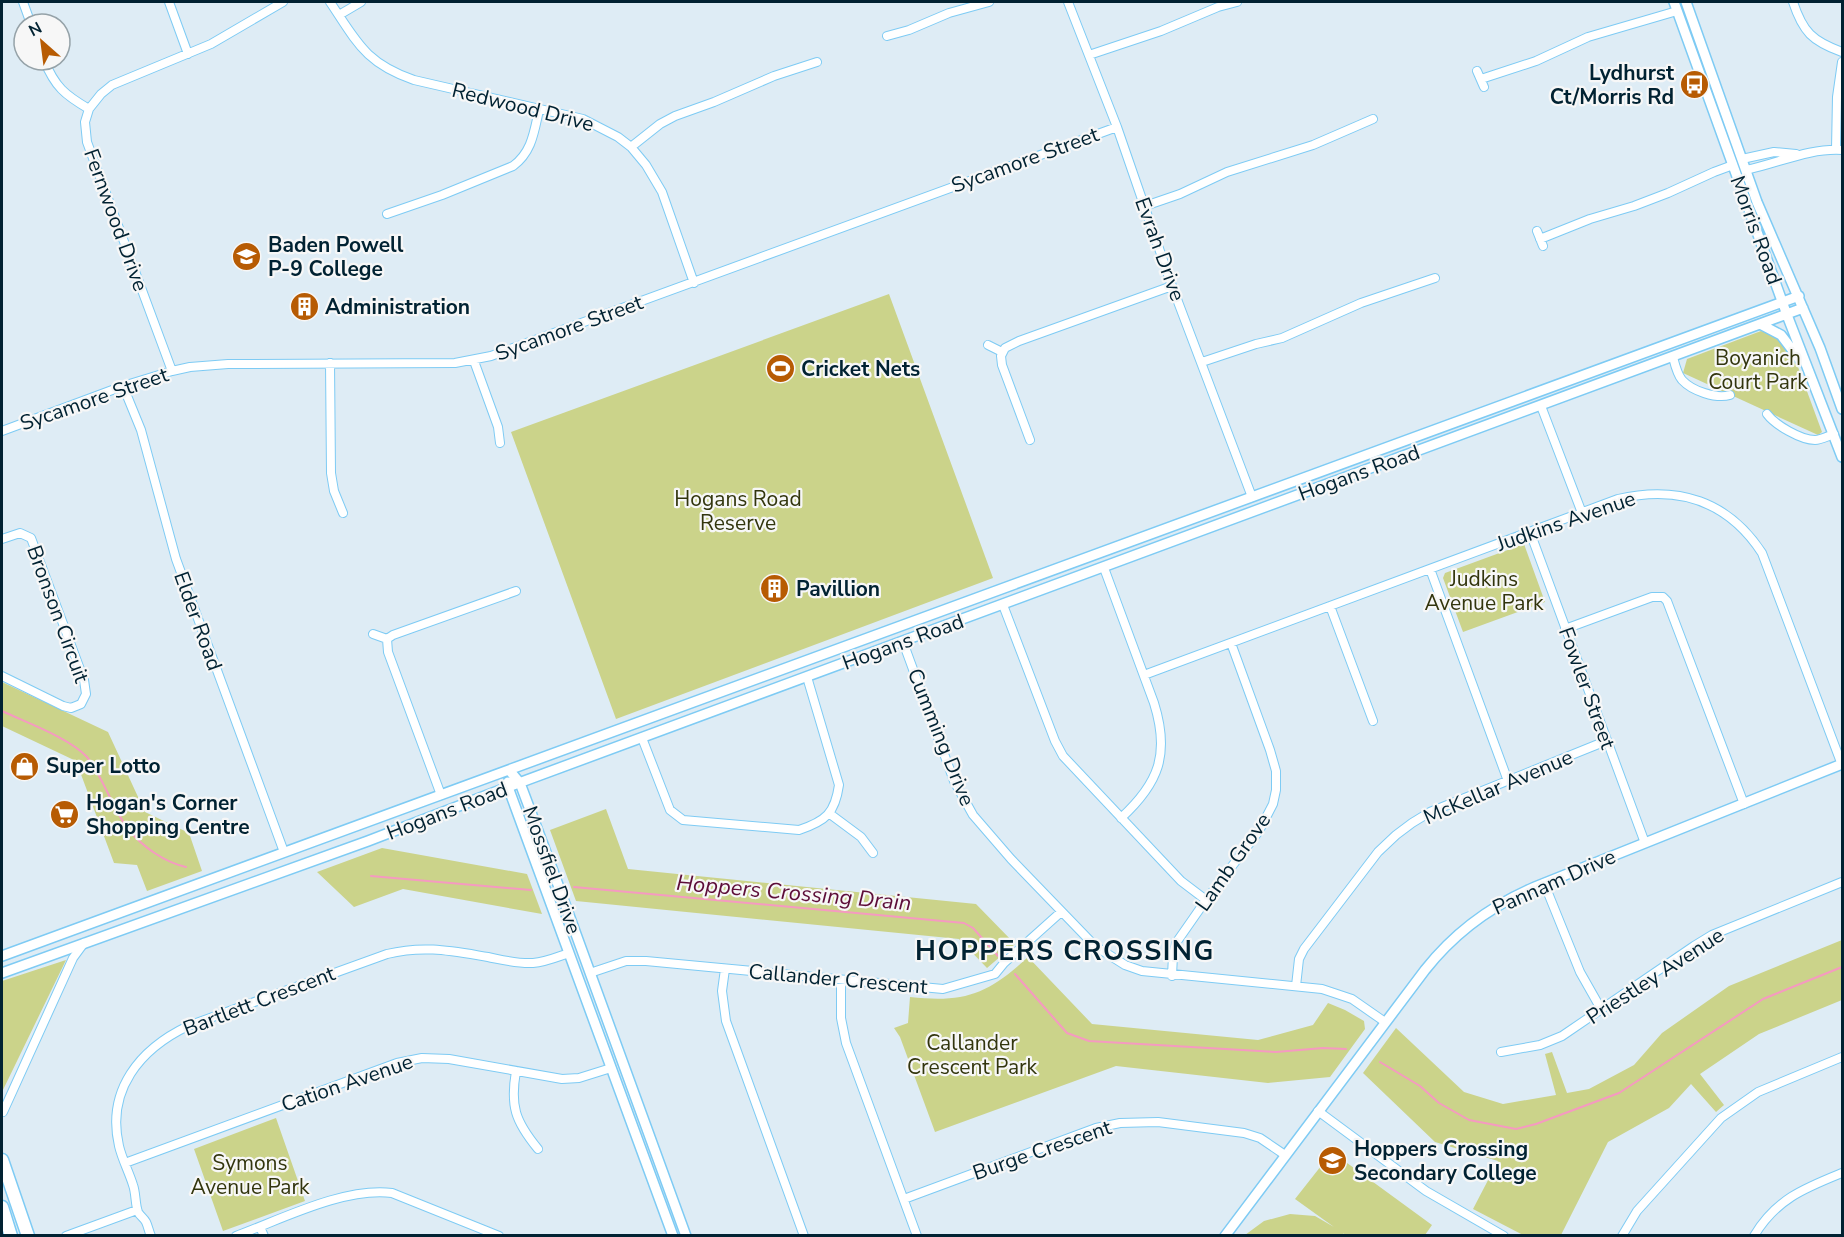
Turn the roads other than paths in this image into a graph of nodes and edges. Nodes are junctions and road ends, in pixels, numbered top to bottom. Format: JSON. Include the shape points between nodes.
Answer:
{"nodes":[{"id":1,"x":169,"y":2,"type":"edge"},
{"id":2,"x":283,"y":2,"type":"edge"},
{"id":3,"x":330,"y":2,"type":"edge"},
{"id":4,"x":361,"y":2,"type":"edge"},
{"id":5,"x":989,"y":2,"type":"edge"},
{"id":6,"x":1068,"y":2,"type":"edge"},
{"id":7,"x":1237,"y":2,"type":"edge"},
{"id":8,"x":1686,"y":2,"type":"edge"},
{"id":9,"x":1793,"y":2,"type":"edge"},
{"id":10,"x":1675,"y":6,"type":"edge"},
{"id":11,"x":339,"y":15,"type":"junction"},
{"id":12,"x":886,"y":36,"type":"dead end"},
{"id":13,"x":1842,"y":52,"type":"edge"},
{"id":14,"x":188,"y":54,"type":"junction"},
{"id":15,"x":1089,"y":55,"type":"junction"},
{"id":16,"x":817,"y":62,"type":"dead end"},
{"id":17,"x":1842,"y":62,"type":"edge"},
{"id":18,"x":49,"y":72,"type":"edge"},
{"id":19,"x":1481,"y":79,"type":"dead end"},
{"id":20,"x":89,"y":109,"type":"junction"},
{"id":21,"x":539,"y":110,"type":"junction"},
{"id":22,"x":1373,"y":119,"type":"dead end"},
{"id":23,"x":1117,"y":127,"type":"junction"},
{"id":24,"x":631,"y":147,"type":"junction"},
{"id":25,"x":1839,"y":149,"type":"edge"},
{"id":26,"x":1797,"y":154,"type":"junction"},
{"id":27,"x":1742,"y":159,"type":"junction"},
{"id":28,"x":1733,"y":165,"type":"junction"},
{"id":29,"x":1746,"y":170,"type":"junction"},
{"id":30,"x":1145,"y":206,"type":"junction"},
{"id":31,"x":387,"y":214,"type":"dead end"},
{"id":32,"x":1537,"y":231,"type":"dead end"},
{"id":33,"x":1435,"y":278,"type":"dead end"},
{"id":34,"x":694,"y":283,"type":"junction"},
{"id":35,"x":1172,"y":286,"type":"junction"},
{"id":36,"x":1798,"y":296,"type":"junction"},
{"id":37,"x":1782,"y":302,"type":"junction"},
{"id":38,"x":1803,"y":308,"type":"junction"},
{"id":39,"x":1787,"y":315,"type":"junction"},
{"id":40,"x":1762,"y":325,"type":"junction"},
{"id":41,"x":988,"y":345,"type":"dead end"},
{"id":42,"x":1002,"y":352,"type":"junction"},
{"id":43,"x":1673,"y":357,"type":"junction"},
{"id":44,"x":474,"y":361,"type":"junction"},
{"id":45,"x":1202,"y":362,"type":"junction"},
{"id":46,"x":330,"y":363,"type":"junction"},
{"id":47,"x":172,"y":371,"type":"junction"},
{"id":48,"x":1812,"y":380,"type":"junction"},
{"id":49,"x":123,"y":386,"type":"junction"},
{"id":50,"x":1730,"y":395,"type":"dead end"},
{"id":51,"x":1541,"y":406,"type":"junction"},
{"id":52,"x":1842,"y":409,"type":"edge"},
{"id":53,"x":1767,"y":414,"type":"dead end"},
{"id":54,"x":2,"y":431,"type":"edge"},
{"id":55,"x":1834,"y":434,"type":"junction"},
{"id":56,"x":1030,"y":440,"type":"dead end"},
{"id":57,"x":500,"y":443,"type":"dead end"},
{"id":58,"x":1842,"y":457,"type":"edge"},
{"id":59,"x":1252,"y":497,"type":"junction"},
{"id":60,"x":1257,"y":511,"type":"junction"},
{"id":61,"x":343,"y":513,"type":"dead end"},
{"id":62,"x":1582,"y":513,"type":"junction"},
{"id":63,"x":1530,"y":532,"type":"junction"},
{"id":64,"x":2,"y":539,"type":"edge"},
{"id":65,"x":1104,"y":568,"type":"junction"},
{"id":66,"x":1430,"y":569,"type":"junction"},
{"id":67,"x":1667,"y":588,"type":"dead end"},
{"id":68,"x":516,"y":591,"type":"dead end"},
{"id":69,"x":1663,"y":597,"type":"junction"},
{"id":70,"x":968,"y":600,"type":"junction"},
{"id":71,"x":1003,"y":605,"type":"junction"},
{"id":72,"x":1330,"y":606,"type":"junction"},
{"id":73,"x":979,"y":613,"type":"junction"},
{"id":74,"x":899,"y":627,"type":"junction"},
{"id":75,"x":1565,"y":629,"type":"junction"},
{"id":76,"x":373,"y":634,"type":"dead end"},
{"id":77,"x":387,"y":639,"type":"junction"},
{"id":78,"x":903,"y":642,"type":"junction"},
{"id":79,"x":1231,"y":643,"type":"junction"},
{"id":80,"x":1144,"y":675,"type":"junction"},
{"id":81,"x":2,"y":676,"type":"edge"},
{"id":82,"x":807,"y":677,"type":"junction"},
{"id":83,"x":1373,"y":721,"type":"dead end"},
{"id":84,"x":642,"y":738,"type":"junction"},
{"id":85,"x":1606,"y":741,"type":"junction"},
{"id":86,"x":1842,"y":764,"type":"edge"},
{"id":87,"x":508,"y":770,"type":"junction"},
{"id":88,"x":1508,"y":781,"type":"junction"},
{"id":89,"x":519,"y":783,"type":"junction"},
{"id":90,"x":508,"y":787,"type":"junction"},
{"id":91,"x":441,"y":795,"type":"junction"},
{"id":92,"x":1744,"y":804,"type":"junction"},
{"id":93,"x":830,"y":814,"type":"junction"},
{"id":94,"x":1121,"y":818,"type":"junction"},
{"id":95,"x":1645,"y":843,"type":"junction"},
{"id":96,"x":284,"y":852,"type":"junction"},
{"id":97,"x":873,"y":853,"type":"dead end"},
{"id":98,"x":290,"y":867,"type":"junction"},
{"id":99,"x":1842,"y":882,"type":"edge"},
{"id":100,"x":1544,"y":883,"type":"junction"},
{"id":101,"x":1206,"y":900,"type":"junction"},
{"id":102,"x":1061,"y":912,"type":"junction"},
{"id":103,"x":84,"y":943,"type":"junction"},
{"id":104,"x":580,"y":948,"type":"junction"},
{"id":105,"x":569,"y":953,"type":"junction"},
{"id":106,"x":2,"y":956,"type":"edge"},
{"id":107,"x":725,"y":969,"type":"junction"},
{"id":108,"x":590,"y":973,"type":"junction"},
{"id":109,"x":2,"y":974,"type":"edge"},
{"id":110,"x":1172,"y":975,"type":"junction"},
{"id":111,"x":578,"y":977,"type":"junction"},
{"id":112,"x":841,"y":980,"type":"junction"},
{"id":113,"x":1296,"y":986,"type":"junction"},
{"id":114,"x":1601,"y":1009,"type":"junction"},
{"id":115,"x":1385,"y":1023,"type":"junction"},
{"id":116,"x":1501,"y":1052,"type":"dead end"},
{"id":117,"x":1842,"y":1057,"type":"edge"},
{"id":118,"x":623,"y":1063,"type":"junction"},
{"id":119,"x":611,"y":1068,"type":"junction"},
{"id":120,"x":516,"y":1071,"type":"junction"},
{"id":121,"x":1318,"y":1111,"type":"junction"},
{"id":122,"x":3,"y":1112,"type":"edge"},
{"id":123,"x":538,"y":1149,"type":"dead end"},
{"id":124,"x":1285,"y":1155,"type":"junction"},
{"id":125,"x":2,"y":1160,"type":"edge"},
{"id":126,"x":125,"y":1163,"type":"junction"},
{"id":127,"x":1842,"y":1173,"type":"edge"},
{"id":128,"x":904,"y":1199,"type":"junction"},
{"id":129,"x":2,"y":1207,"type":"edge"},
{"id":130,"x":137,"y":1210,"type":"junction"},
{"id":131,"x":260,"y":1227,"type":"junction"},
{"id":132,"x":804,"y":1235,"type":"edge"},
{"id":133,"x":11,"y":1236,"type":"edge"},
{"id":134,"x":28,"y":1236,"type":"edge"},
{"id":135,"x":66,"y":1236,"type":"edge"},
{"id":136,"x":151,"y":1236,"type":"edge"},
{"id":137,"x":236,"y":1236,"type":"edge"},
{"id":138,"x":264,"y":1236,"type":"edge"},
{"id":139,"x":499,"y":1236,"type":"edge"},
{"id":140,"x":673,"y":1236,"type":"edge"},
{"id":141,"x":686,"y":1236,"type":"edge"},
{"id":142,"x":917,"y":1236,"type":"edge"},
{"id":143,"x":1225,"y":1236,"type":"edge"},
{"id":144,"x":1504,"y":1236,"type":"edge"},
{"id":145,"x":1622,"y":1236,"type":"edge"},
{"id":146,"x":1754,"y":1236,"type":"edge"}],
"edges":[{"from":1,"to":14,"type":"street"},
{"from":2,"to":14,"type":"street"},
{"from":3,"to":11,"type":"street","name":"Redwood Drive"},
{"from":4,"to":11,"type":"street"},
{"from":5,"to":12,"type":"street"},
{"from":6,"to":15,"type":"street","name":"Evrah Drive"},
{"from":7,"to":15,"type":"street"},
{"from":8,"to":27,"type":"street","name":"Morris Road"},
{"from":9,"to":13,"type":"street","via":[[1803,27],[1812,37]]},
{"from":10,"to":19,"type":"street"},
{"from":10,"to":28,"type":"street","name":"Morris Road"},
{"from":11,"to":21,"type":"street","name":"Redwood Drive","via":[[360,48],[394,73]]},
{"from":14,"to":20,"type":"street","via":[[112,85]]},
{"from":15,"to":23,"type":"street","name":"Evrah Drive"},
{"from":16,"to":24,"type":"street","via":[[675,116]]},
{"from":17,"to":25,"type":"street","via":[[1837,97]]},
{"from":18,"to":20,"type":"street","via":[[59,88]]},
{"from":20,"to":47,"type":"street","name":"Fernwood Drive","via":[[87,142]]},
{"from":21,"to":24,"type":"street","name":"Redwood Drive","via":[[583,118]]},
{"from":21,"to":31,"type":"street","via":[[529,149],[513,166]]},
{"from":22,"to":30,"type":"street"},
{"from":23,"to":30,"type":"street","name":"Evrah Drive"},
{"from":23,"to":34,"type":"street","name":"Sycamore Street"},
{"from":24,"to":34,"type":"street","name":"Redwood Drive","via":[[662,192]]},
{"from":25,"to":26,"type":"street"},
{"from":26,"to":27,"type":"street","via":[[1774,152]]},
{"from":26,"to":29,"type":"street","via":[[1772,165]]},
{"from":27,"to":28,"type":"street"},
{"from":27,"to":29,"type":"street","name":"Morris Road"},
{"from":28,"to":29,"type":"street"},
{"from":28,"to":32,"type":"street","via":[[1634,206],[1590,219],[1542,243]]},
{"from":28,"to":37,"type":"street","name":"Morris Road"},
{"from":29,"to":36,"type":"street","name":"Morris Road"},
{"from":30,"to":35,"type":"street","name":"Evrah Drive"},
{"from":33,"to":45,"type":"street","via":[[1361,303],[1282,338]]},
{"from":34,"to":44,"type":"street","name":"Sycamore Street"},
{"from":35,"to":42,"type":"street","via":[[1019,341]]},
{"from":35,"to":45,"type":"street","name":"Evrah Drive"},
{"from":36,"to":37,"type":"street","name":"Hogans Road"},
{"from":36,"to":38,"type":"street","name":"Morris Road"},
{"from":37,"to":39,"type":"street","name":"Morris Road"},
{"from":37,"to":59,"type":"street","name":"Hogans Road"},
{"from":38,"to":39,"type":"street","name":"Hogans Road"},
{"from":38,"to":52,"type":"street","name":"Morris Road"},
{"from":39,"to":40,"type":"street","name":"Hogans Road"},
{"from":39,"to":48,"type":"street","name":"Morris Road"},
{"from":40,"to":43,"type":"street","name":"Hogans Road"},
{"from":40,"to":48,"type":"street","via":[[1781,335]]},
{"from":41,"to":42,"type":"street"},
{"from":42,"to":56,"type":"street","via":[[1002,365]]},
{"from":43,"to":50,"type":"street","via":[[1679,375],[1688,385],[1713,396]]},
{"from":43,"to":51,"type":"street","name":"Hogans Road"},
{"from":44,"to":46,"type":"street","name":"Sycamore Street"},
{"from":44,"to":57,"type":"street"},
{"from":45,"to":59,"type":"street","name":"Evrah Drive"},
{"from":46,"to":47,"type":"street","name":"Sycamore Street","via":[[228,364]]},
{"from":46,"to":61,"type":"street","via":[[331,473]]},
{"from":47,"to":49,"type":"street","name":"Sycamore Street"},
{"from":48,"to":55,"type":"street","name":"Morris Road"},
{"from":49,"to":54,"type":"street","name":"Sycamore Street"},
{"from":49,"to":96,"type":"street","name":"Elder Road","via":[[141,430],[176,559]]},
{"from":51,"to":60,"type":"street","name":"Hogans Road"},
{"from":51,"to":62,"type":"street"},
{"from":53,"to":55,"type":"street","via":[[1777,425],[1806,438],[1814,440]]},
{"from":55,"to":58,"type":"street","name":"Morris Road"},
{"from":59,"to":60,"type":"street"},
{"from":59,"to":70,"type":"street","name":"Hogans Road"},
{"from":60,"to":65,"type":"street","name":"Hogans Road"},
{"from":62,"to":63,"type":"street","name":"Judkins Avenue"},
{"from":62,"to":86,"type":"street","name":"Judkins Avenue","via":[[1618,499],[1658,493],[1707,504],[1736,522],[1767,563]]},
{"from":63,"to":66,"type":"street","name":"Judkins Avenue"},
{"from":63,"to":75,"type":"street","name":"Fowler Street"},
{"from":64,"to":81,"type":"street","name":"Bronson Circuit","via":[[20,533],[31,538],[86,694],[81,704],[72,708]]},
{"from":65,"to":71,"type":"street","name":"Hogans Road"},
{"from":65,"to":80,"type":"street"},
{"from":66,"to":72,"type":"street","name":"Judkins Avenue"},
{"from":66,"to":88,"type":"street"},
{"from":67,"to":69,"type":"street"},
{"from":68,"to":77,"type":"street"},
{"from":69,"to":75,"type":"street","via":[[1652,597]]},
{"from":69,"to":92,"type":"street","via":[[1670,606]]},
{"from":70,"to":73,"type":"street"},
{"from":70,"to":74,"type":"street","name":"Hogans Road"},
{"from":71,"to":73,"type":"street","name":"Hogans Road"},
{"from":71,"to":94,"type":"street","via":[[1063,756]]},
{"from":72,"to":79,"type":"street","name":"Judkins Avenue"},
{"from":72,"to":83,"type":"street"},
{"from":73,"to":78,"type":"street","name":"Hogans Road"},
{"from":74,"to":78,"type":"street"},
{"from":74,"to":87,"type":"street","name":"Hogans Road"},
{"from":75,"to":85,"type":"street","name":"Fowler Street"},
{"from":76,"to":77,"type":"street"},
{"from":77,"to":91,"type":"street","via":[[388,652]]},
{"from":78,"to":82,"type":"street","name":"Hogans Road"},
{"from":78,"to":102,"type":"street","name":"Cumming Drive","via":[[963,799],[985,830]]},
{"from":79,"to":80,"type":"street","name":"Judkins Avenue"},
{"from":79,"to":101,"type":"street","name":"Lamb Grove","via":[[1272,756],[1276,790],[1260,831]]},
{"from":80,"to":94,"type":"street","via":[[1159,719],[1161,748],[1155,777],[1140,800]]},
{"from":82,"to":84,"type":"street","name":"Hogans Road"},
{"from":82,"to":93,"type":"street","via":[[839,785]]},
{"from":84,"to":89,"type":"street","name":"Hogans Road"},
{"from":84,"to":93,"type":"street","via":[[670,810],[683,820],[799,830],[816,825]]},
{"from":85,"to":88,"type":"street","name":"McKellar Avenue"},
{"from":85,"to":95,"type":"street","name":"Fowler Street"},
{"from":86,"to":92,"type":"street","name":"Pannam Drive"},
{"from":87,"to":89,"type":"street","name":"Mossfiel Drive"},
{"from":87,"to":90,"type":"street","name":"Mossfiel Drive"},
{"from":87,"to":91,"type":"street","name":"Hogans Road"},
{"from":88,"to":113,"type":"street","name":"McKellar Avenue","via":[[1430,812],[1396,835],[1364,868],[1304,949]]},
{"from":89,"to":90,"type":"street","name":"Hogans Road"},
{"from":89,"to":104,"type":"street","name":"Mossfiel Drive"},
{"from":90,"to":98,"type":"street","name":"Hogans Road"},
{"from":90,"to":105,"type":"street","name":"Mossfiel Drive"},
{"from":91,"to":96,"type":"street","name":"Hogans Road"},
{"from":92,"to":95,"type":"street","name":"Pannam Drive"},
{"from":93,"to":97,"type":"street","via":[[861,837]]},
{"from":94,"to":101,"type":"street","via":[[1181,881]]},
{"from":95,"to":100,"type":"street","name":"Pannam Drive"},
{"from":96,"to":98,"type":"street"},
{"from":96,"to":106,"type":"street","name":"Hogans Road"},
{"from":98,"to":103,"type":"street","name":"Hogans Road"},
{"from":99,"to":114,"type":"street","name":"Priestley Avenue","via":[[1712,935]]},
{"from":100,"to":114,"type":"street","via":[[1580,972]]},
{"from":100,"to":115,"type":"street","name":"Pannam Drive","via":[[1477,918],[1453,938]]},
{"from":101,"to":110,"type":"street","name":"Lamb Grove","via":[[1176,943]]},
{"from":102,"to":110,"type":"street","name":"Cumming Drive","via":[[1108,957],[1142,971]]},
{"from":102,"to":112,"type":"street","name":"Callander Crescent","via":[[995,974],[974,981],[943,989]]},
{"from":103,"to":109,"type":"street","name":"Hogans Road"},
{"from":103,"to":122,"type":"street"},
{"from":104,"to":105,"type":"street"},
{"from":104,"to":108,"type":"street","name":"Mossfiel Drive"},
{"from":105,"to":111,"type":"street","name":"Mossfiel Drive"},
{"from":105,"to":126,"type":"street","name":"Bartlett Crescent","via":[[533,963],[515,963],[443,949],[409,949],[188,1026],[152,1048],[137,1063],[123,1089],[117,1132]]},
{"from":107,"to":108,"type":"street","name":"Callander Crescent","via":[[626,961]]},
{"from":107,"to":112,"type":"street","name":"Callander Crescent"},
{"from":107,"to":132,"type":"street","via":[[722,991],[726,1021]]},
{"from":108,"to":111,"type":"street"},
{"from":108,"to":118,"type":"street","name":"Mossfiel Drive"},
{"from":110,"to":113,"type":"street","name":"Cumming Drive"},
{"from":111,"to":119,"type":"street","name":"Mossfiel Drive"},
{"from":112,"to":128,"type":"street","via":[[841,1018],[846,1043]]},
{"from":113,"to":115,"type":"street","name":"Cumming Drive","via":[[1352,999]]},
{"from":114,"to":116,"type":"street","name":"Priestley Avenue","via":[[1549,1042]]},
{"from":115,"to":121,"type":"street","name":"Pannam Drive"},
{"from":117,"to":145,"type":"street","via":[[1758,1092],[1720,1118],[1638,1211]]},
{"from":118,"to":119,"type":"street"},
{"from":118,"to":141,"type":"street","name":"Mossfiel Drive"},
{"from":119,"to":120,"type":"street","name":"Cation Avenue","via":[[562,1079]]},
{"from":119,"to":140,"type":"street","name":"Mossfiel Drive"},
{"from":120,"to":123,"type":"street","via":[[513,1101],[522,1128]]},
{"from":120,"to":126,"type":"street","name":"Cation Avenue","via":[[442,1058],[398,1063]]},
{"from":121,"to":124,"type":"street","name":"Pannam Drive"},
{"from":121,"to":144,"type":"street","via":[[1426,1191]]},
{"from":124,"to":128,"type":"street","name":"Burge Crescent","via":[[1260,1138],[1244,1133],[1158,1122],[1120,1123],[1096,1128]]},
{"from":124,"to":143,"type":"street","name":"Pannam Drive"},
{"from":125,"to":134,"type":"highway"},
{"from":126,"to":130,"type":"street","name":"Bartlett Crescent"},
{"from":127,"to":146,"type":"street","via":[[1794,1194],[1769,1214]]},
{"from":128,"to":142,"type":"street"},
{"from":129,"to":133,"type":"highway"},
{"from":130,"to":135,"type":"street"},
{"from":130,"to":136,"type":"street","name":"Bartlett Crescent"},
{"from":131,"to":137,"type":"street"},
{"from":131,"to":138,"type":"street"},
{"from":131,"to":139,"type":"street","via":[[345,1195],[375,1191],[392,1193]]}]}
